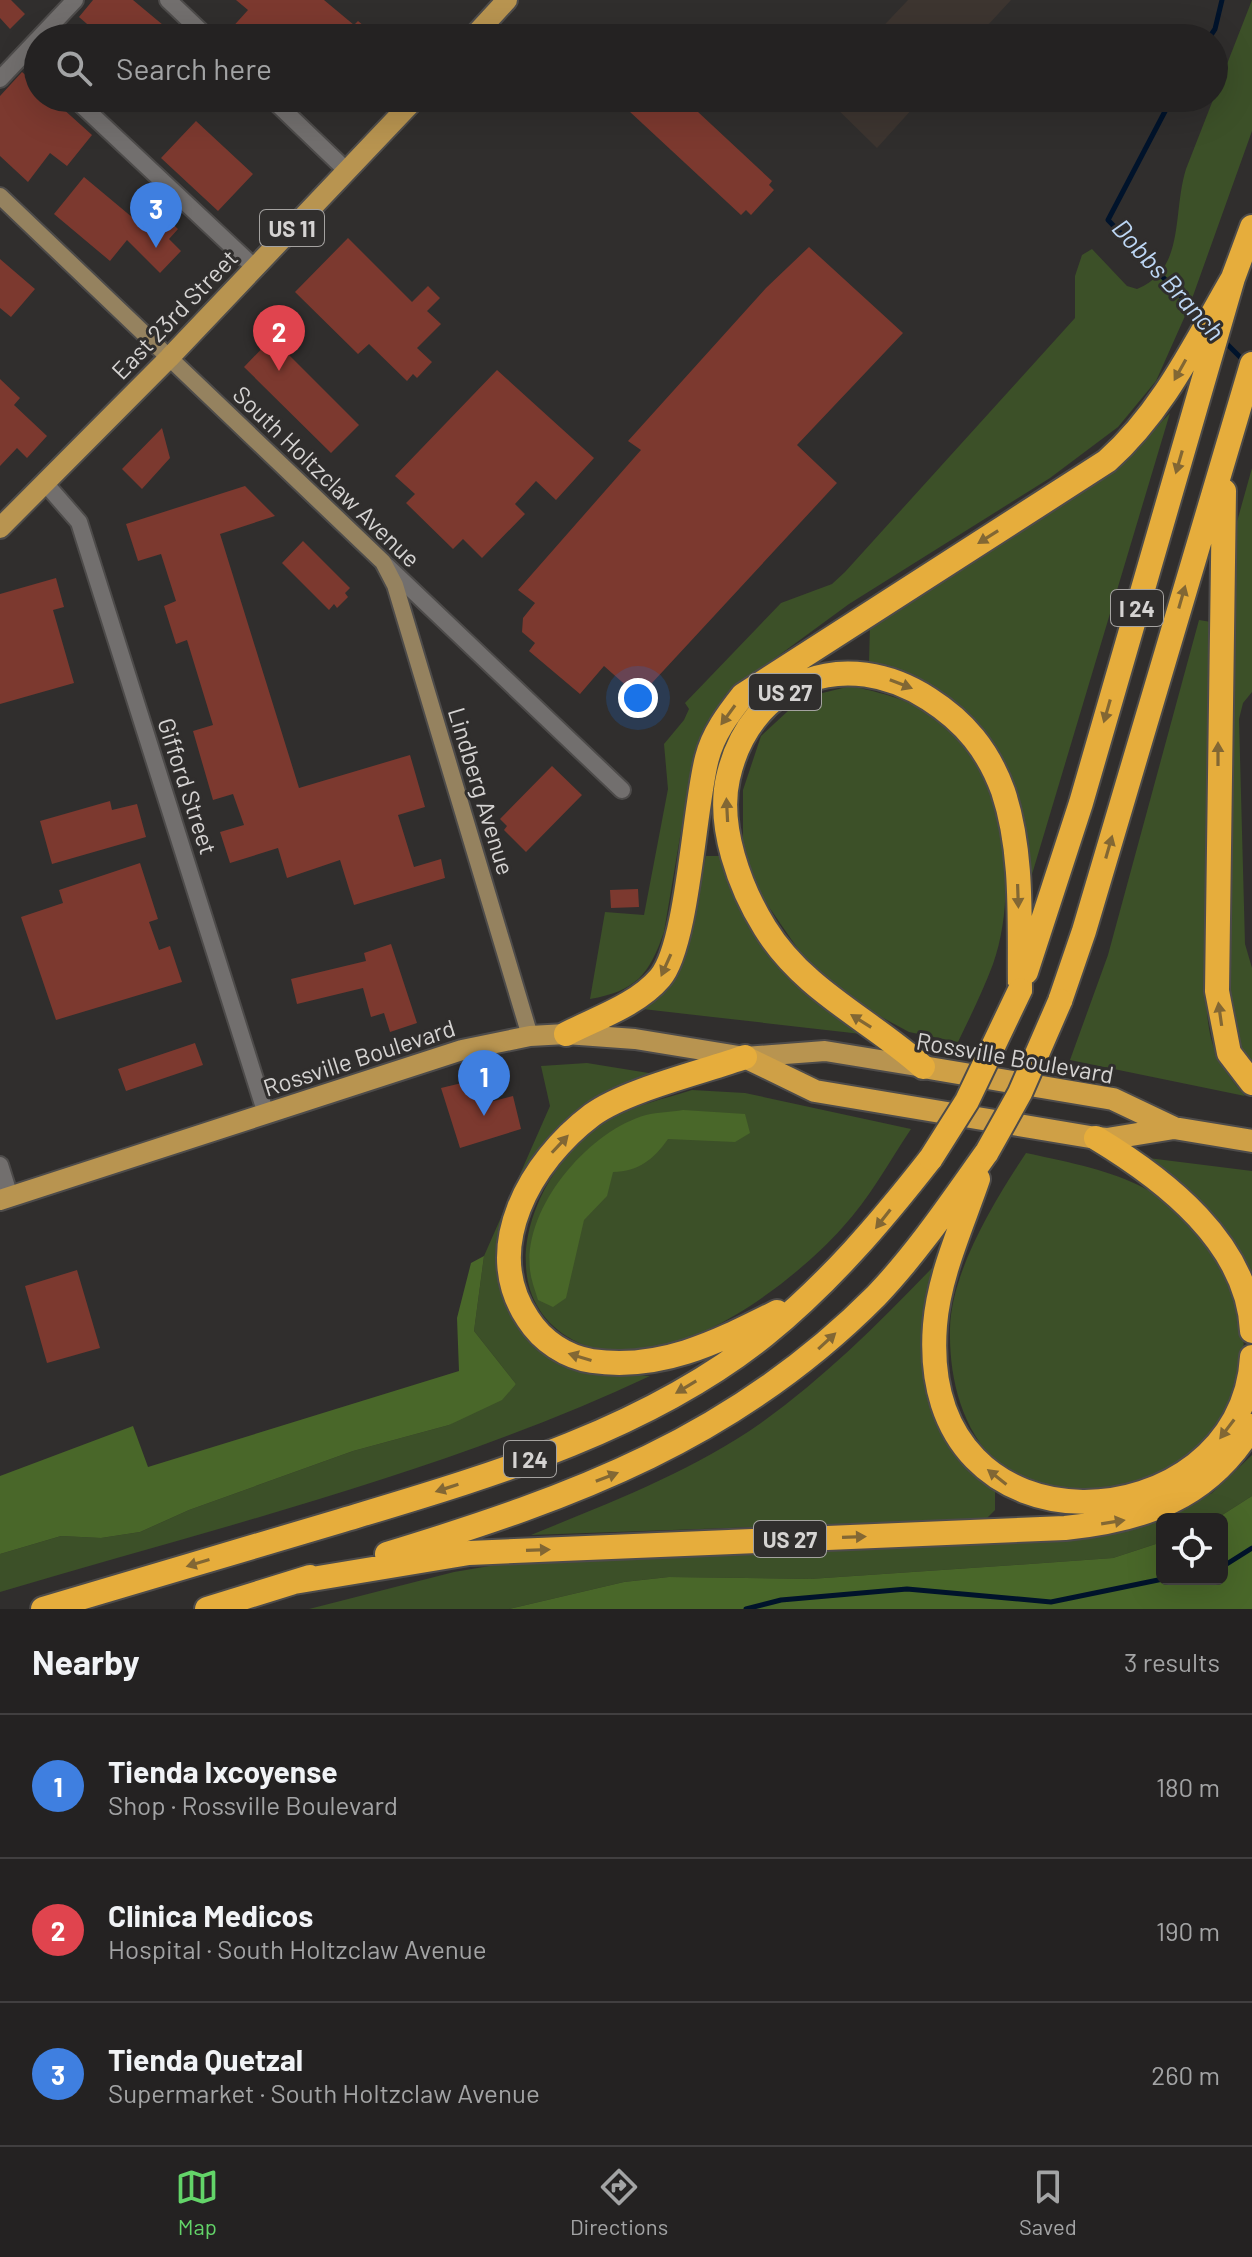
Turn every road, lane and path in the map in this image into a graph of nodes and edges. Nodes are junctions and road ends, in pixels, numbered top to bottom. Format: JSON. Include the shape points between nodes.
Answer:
{"nodes":[{"id":1,"x":75,"y":0,"type":"edge"},
{"id":2,"x":168,"y":0,"type":"edge"},
{"id":3,"x":507,"y":0,"type":"edge"},
{"id":4,"x":52,"y":24,"type":"edge"},
{"id":5,"x":193,"y":24,"type":"edge"},
{"id":6,"x":485,"y":24,"type":"edge"},
{"id":7,"x":24,"y":63,"type":"edge"},
{"id":8,"x":0,"y":79,"type":"edge"},
{"id":9,"x":89,"y":112,"type":"edge"},
{"id":10,"x":286,"y":112,"type":"edge"},
{"id":11,"x":403,"y":112,"type":"edge"},
{"id":12,"x":347,"y":171,"type":"junction"},
{"id":13,"x":0,"y":196,"type":"edge"},
{"id":14,"x":1252,"y":227,"type":"edge"},
{"id":15,"x":255,"y":268,"type":"junction"},
{"id":16,"x":1233,"y":278,"type":"junction"},
{"id":17,"x":169,"y":358,"type":"junction"},
{"id":18,"x":1252,"y":364,"type":"edge"},
{"id":19,"x":1226,"y":448,"type":"junction"},
{"id":20,"x":45,"y":483,"type":"junction"},
{"id":21,"x":0,"y":528,"type":"edge"},
{"id":22,"x":383,"y":562,"type":"junction"},
{"id":23,"x":622,"y":790,"type":"dead end"},
{"id":24,"x":1020,"y":990,"type":"junction"},
{"id":25,"x":566,"y":1034,"type":"junction"},
{"id":26,"x":530,"y":1036,"type":"junction"},
{"id":27,"x":745,"y":1057,"type":"junction"},
{"id":28,"x":923,"y":1067,"type":"junction"},
{"id":29,"x":1252,"y":1083,"type":"edge"},
{"id":30,"x":266,"y":1114,"type":"junction"},
{"id":31,"x":1174,"y":1128,"type":"junction"},
{"id":32,"x":1096,"y":1138,"type":"junction"},
{"id":33,"x":1252,"y":1141,"type":"edge"},
{"id":34,"x":987,"y":1152,"type":"junction"},
{"id":35,"x":0,"y":1165,"type":"edge"},
{"id":36,"x":5,"y":1198,"type":"edge"},
{"id":37,"x":811,"y":1295,"type":"junction"},
{"id":38,"x":1252,"y":1331,"type":"edge"},
{"id":39,"x":1252,"y":1357,"type":"edge"},
{"id":40,"x":1252,"y":1426,"type":"edge"},
{"id":41,"x":294,"y":1582,"type":"junction"},
{"id":42,"x":43,"y":1609,"type":"edge"},
{"id":43,"x":207,"y":1609,"type":"edge"}],
"edges":[{"from":1,"to":4,"type":"street"},
{"from":2,"to":5,"type":"street"},
{"from":3,"to":6,"type":"main road"},
{"from":7,"to":8,"type":"street"},
{"from":9,"to":15,"type":"street"},
{"from":10,"to":12,"type":"street"},
{"from":11,"to":12,"type":"main road","name":"East 23rd Street","number":"US 11"},
{"from":12,"to":15,"type":"main road","name":"East 23rd Street","number":"US 11"},
{"from":13,"to":17,"type":"main road","name":"South Holtzclaw Avenue"},
{"from":14,"to":16,"type":"highway","number":"I 24"},
{"from":15,"to":17,"type":"main road","name":"East 23rd Street","number":"US 11"},
{"from":16,"to":24,"type":"highway","number":"I 24","one_way":true,"via":[[1081,803]]},
{"from":16,"to":25,"type":"highway","one_way":true,"via":[[1160,406],[1107,461],[743,695],[720,725],[707,757],[675,944],[663,975],[646,992]]},
{"from":17,"to":20,"type":"main road","name":"East 23rd Street","number":"US 11"},
{"from":17,"to":22,"type":"main road","name":"South Holtzclaw Avenue"},
{"from":18,"to":19,"type":"highway","number":"I 24"},
{"from":29,"to":19,"type":"highway","one_way":true,"via":[[1229,1053],[1217,991],[1220,558]]},
{"from":34,"to":19,"type":"highway","number":"I 24","one_way":true,"bridge":true,"via":[[1020,1093],[1084,931]]},
{"from":20,"to":21,"type":"main road","name":"East 23rd Street","number":"US 11"},
{"from":20,"to":30,"type":"street","name":"Gifford Street","via":[[79,522]]},
{"from":22,"to":23,"type":"street","name":"South Holtzclaw Avenue"},
{"from":22,"to":26,"type":"main road","name":"Lindberg Avenue","via":[[395,585]]},
{"from":28,"to":24,"type":"highway","number":"US 27","one_way":true,"via":[[799,972],[765,928],[746,889],[732,849],[727,781],[737,746],[754,720],[782,694],[822,674],[868,672],[913,688],[972,733],[1002,790],[1010,820],[1017,858]]},
{"from":24,"to":37,"type":"highway","number":"I 24","one_way":true,"bridge":true,"via":[[967,1101],[931,1158],[873,1231]]},
{"from":25,"to":26,"type":"main road","name":"Rossville Boulevard"},
{"from":25,"to":27,"type":"main road","name":"Rossville Boulevard"},
{"from":26,"to":30,"type":"main road","name":"Rossville Boulevard","via":[[462,1050]]},
{"from":27,"to":28,"type":"main road","name":"Rossville Boulevard","via":[[825,1051]]},
{"from":27,"to":32,"type":"highway","name":"Rossville Boulevard","via":[[815,1091]]},
{"from":37,"to":27,"type":"highway","one_way":true,"via":[[700,1350],[615,1363],[590,1361],[546,1341],[517,1301],[509,1279],[513,1224],[544,1163],[565,1138],[595,1113],[631,1095]]},
{"from":28,"to":31,"type":"highway","name":"Rossville Boulevard","via":[[1113,1099]]},
{"from":30,"to":36,"type":"main road","name":"Rossville Boulevard"},
{"from":31,"to":32,"type":"highway","name":"Rossville Boulevard"},
{"from":31,"to":33,"type":"highway","name":"Rossville Boulevard"},
{"from":32,"to":38,"type":"highway","via":[[1139,1164],[1212,1233],[1244,1293]]},
{"from":39,"to":34,"type":"highway","one_way":true,"via":[[1243,1404],[1230,1426],[1184,1472],[1155,1488],[1087,1502],[1058,1502],[1003,1483],[958,1434],[936,1378],[935,1324],[943,1279]]},
{"from":41,"to":34,"type":"highway","number":"I 24","one_way":true,"via":[[504,1518],[630,1468],[761,1394],[877,1295],[927,1237]]},
{"from":35,"to":36,"type":"street"},
{"from":37,"to":42,"type":"highway","number":"I 24","one_way":true,"via":[[763,1337],[705,1375],[656,1405],[568,1444],[425,1495]]},
{"from":41,"to":40,"type":"highway","number":"US 27","one_way":true,"via":[[469,1553],[1117,1522],[1146,1515],[1212,1476]]},
{"from":41,"to":43,"type":"highway","number":"I 24"}]}
